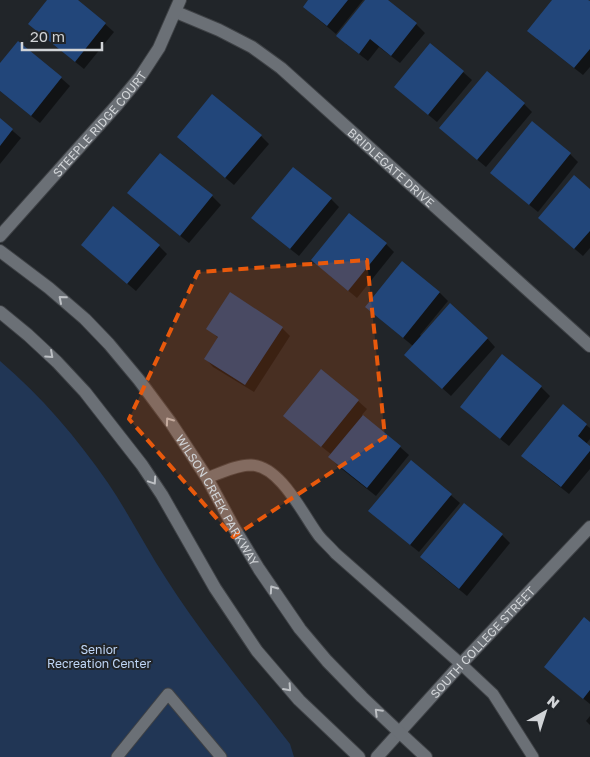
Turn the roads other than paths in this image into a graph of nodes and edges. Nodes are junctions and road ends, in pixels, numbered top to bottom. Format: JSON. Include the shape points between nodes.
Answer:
{"nodes":[{"id":1,"x":178,"y":6,"type":"edge"},
{"id":2,"x":0,"y":236,"type":"edge"},
{"id":3,"x":0,"y":250,"type":"edge"},
{"id":4,"x":0,"y":312,"type":"edge"},
{"id":5,"x":590,"y":346,"type":"edge"},
{"id":6,"x":207,"y":478,"type":"junction"},
{"id":7,"x":590,"y":526,"type":"edge"},
{"id":8,"x":461,"y":664,"type":"junction"},
{"id":9,"x":399,"y":732,"type":"junction"},
{"id":10,"x":117,"y":757,"type":"edge"},
{"id":11,"x":221,"y":757,"type":"edge"},
{"id":12,"x":359,"y":757,"type":"edge"},
{"id":13,"x":377,"y":757,"type":"edge"},
{"id":14,"x":426,"y":757,"type":"edge"},
{"id":15,"x":533,"y":757,"type":"edge"}],
"edges":[{"from":1,"to":2,"type":"main road","name":"STEEPLE RIDGE COURT","via":[[159,48],[140,77]]},
{"from":1,"to":5,"type":"main road","name":"BRIDLEGATE DRIVE","via":[[252,47],[281,68]]},
{"from":6,"to":3,"type":"main road","name":"WILSON CREEK PARKWAY","one_way":true,"via":[[171,423],[109,344],[78,313]]},
{"from":4,"to":12,"type":"main road","one_way":true,"via":[[57,362],[84,392],[142,465],[215,588],[257,651],[299,700]]},
{"from":6,"to":8,"type":"lane","via":[[241,466],[254,465],[276,477],[335,553]]},
{"from":9,"to":6,"type":"main road","name":"WILSON CREEK PARKWAY","one_way":true,"via":[[327,661],[300,628],[259,569]]},
{"from":7,"to":8,"type":"main road","name":"SOUTH COLLEGE STREET"},
{"from":8,"to":9,"type":"main road","name":"SOUTH COLLEGE STREET"},
{"from":8,"to":15,"type":"lane","via":[[493,694]]},
{"from":9,"to":13,"type":"main road","name":"SOUTH COLLEGE STREET"},
{"from":9,"to":14,"type":"main road","name":"WILSON CREEK PARKWAY"},
{"from":10,"to":11,"type":"lane","via":[[168,694]]}]}
